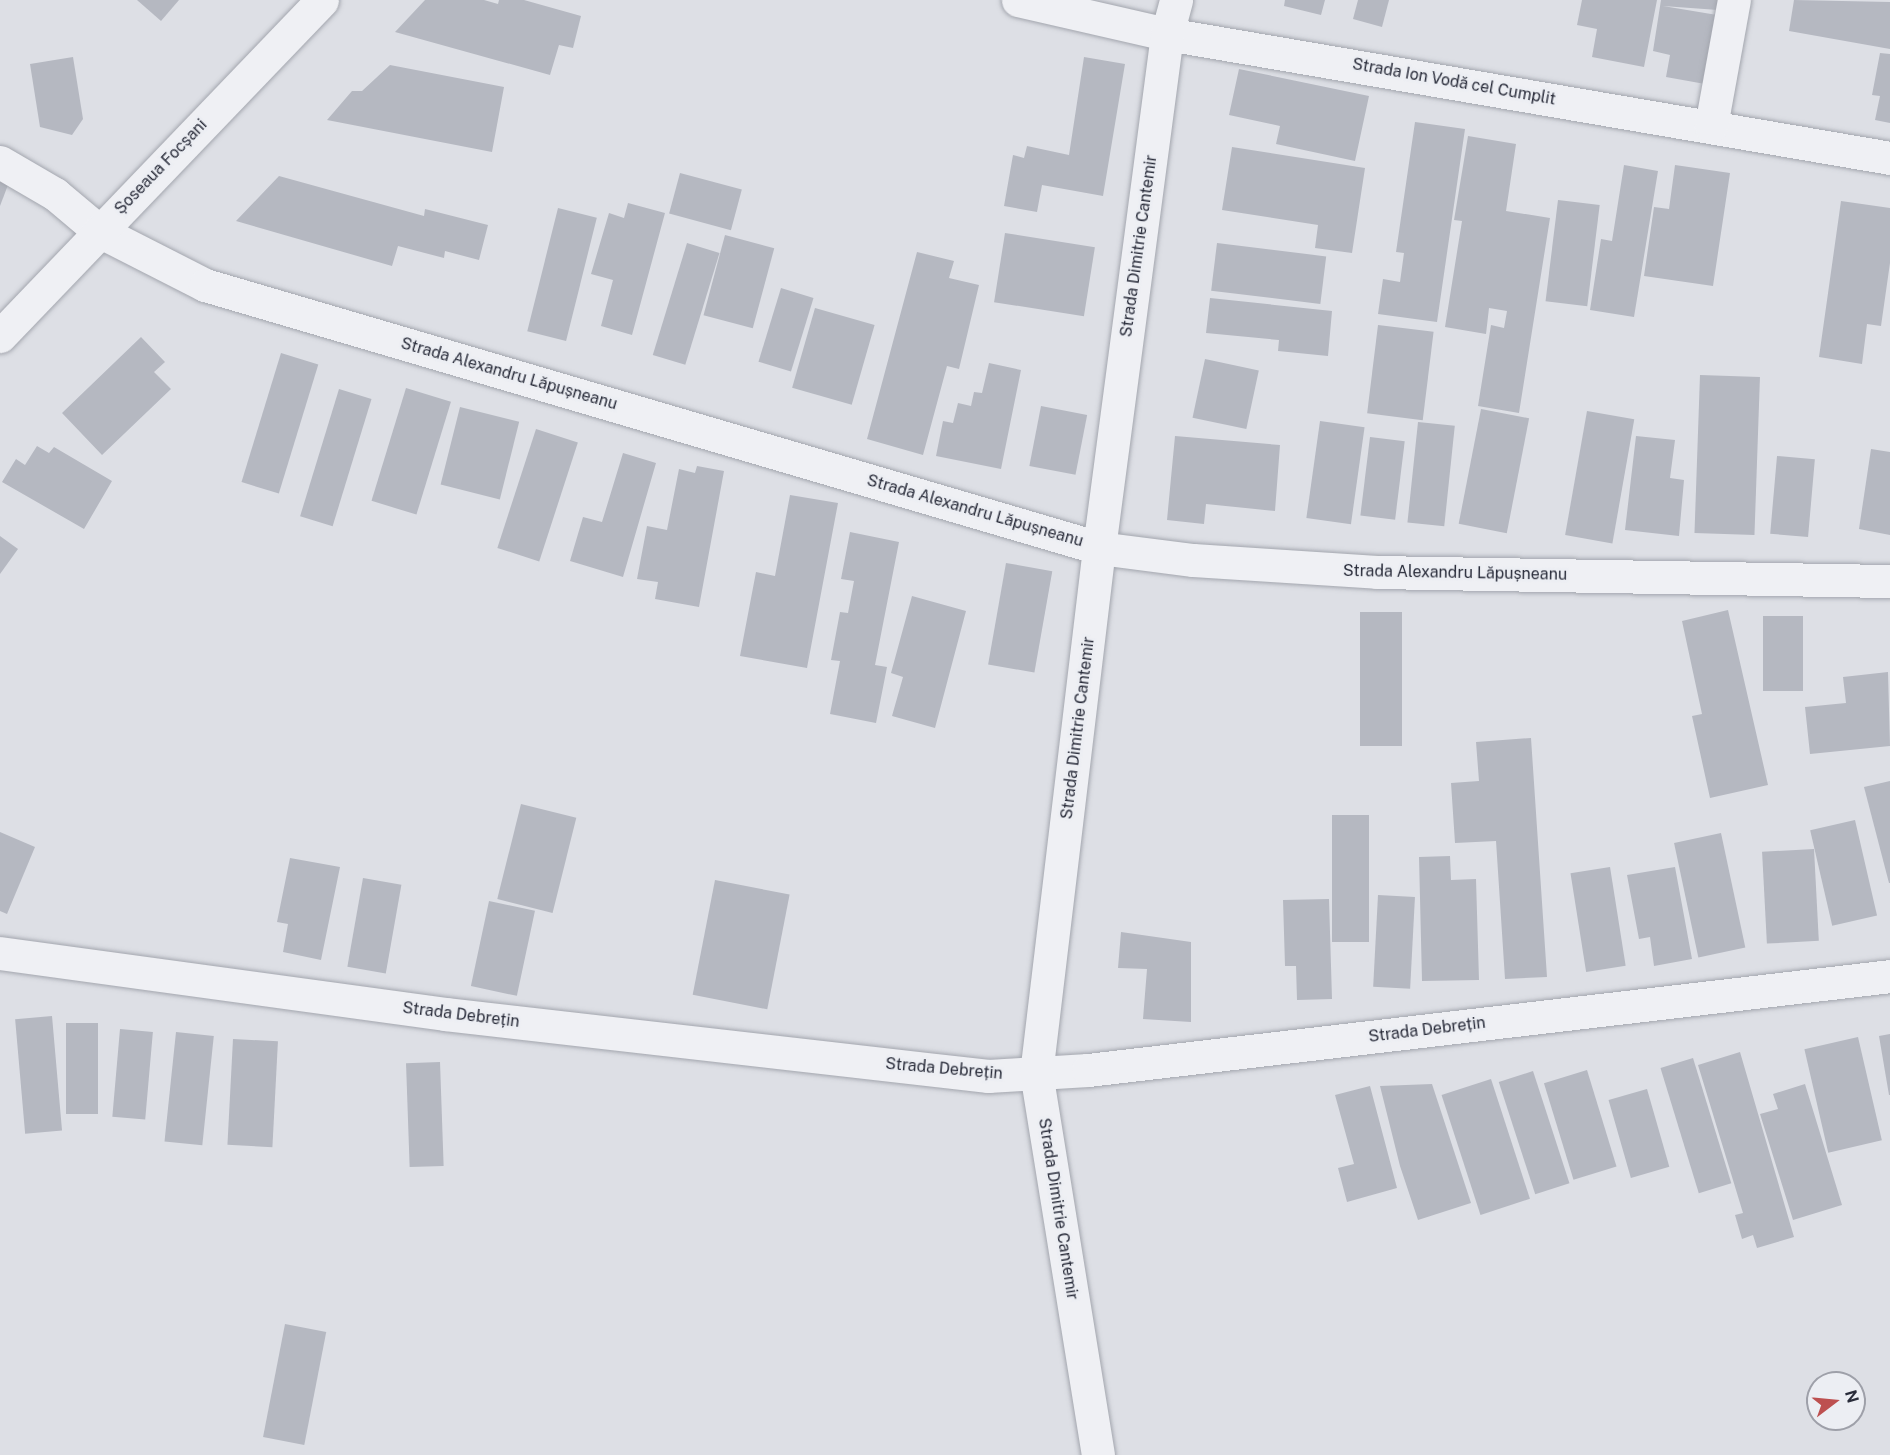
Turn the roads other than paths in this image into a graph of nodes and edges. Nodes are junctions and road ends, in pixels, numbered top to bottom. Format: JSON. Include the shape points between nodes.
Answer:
{"nodes":[{"id":1,"x":322,"y":0,"type":"edge"},
{"id":2,"x":1018,"y":0,"type":"edge"},
{"id":3,"x":1176,"y":0,"type":"edge"},
{"id":4,"x":1734,"y":0,"type":"edge"},
{"id":5,"x":1167,"y":34,"type":"junction"},
{"id":6,"x":1711,"y":126,"type":"junction"},
{"id":7,"x":1890,"y":158,"type":"edge"},
{"id":8,"x":0,"y":162,"type":"edge"},
{"id":9,"x":99,"y":231,"type":"junction"},
{"id":10,"x":0,"y":336,"type":"edge"},
{"id":11,"x":1099,"y":548,"type":"junction"},
{"id":12,"x":1890,"y":581,"type":"edge"},
{"id":13,"x":0,"y":953,"type":"edge"},
{"id":14,"x":1890,"y":976,"type":"edge"},
{"id":15,"x":1036,"y":1074,"type":"junction"},
{"id":16,"x":1088,"y":1455,"type":"edge"}],
"edges":[{"from":1,"to":9,"type":"street","name":"Șoseaua Focșani"},
{"from":2,"to":5,"type":"street","name":"Strada Ion Vodă cel Cumplit"},
{"from":3,"to":5,"type":"street","name":"Strada Dimitrie Cantemir"},
{"from":4,"to":6,"type":"street"},
{"from":5,"to":6,"type":"street","name":"Strada Ion Vodă cel Cumplit"},
{"from":5,"to":11,"type":"street","name":"Strada Dimitrie Cantemir"},
{"from":6,"to":7,"type":"street","name":"Strada Ion Vodă cel Cumplit"},
{"from":8,"to":9,"type":"street","name":"Strada Alexandru Lăpușneanu","via":[[55,194]]},
{"from":9,"to":10,"type":"street","name":"Șoseaua Focșani"},
{"from":9,"to":11,"type":"street","name":"Strada Alexandru Lăpușneanu","via":[[205,285]]},
{"from":11,"to":12,"type":"street","name":"Strada Alexandru Lăpușneanu","via":[[1193,560],[1377,572]]},
{"from":11,"to":15,"type":"street","name":"Strada Dimitrie Cantemir"},
{"from":13,"to":15,"type":"street","name":"Strada Debrețin","via":[[445,1014],[988,1076]]},
{"from":14,"to":15,"type":"street","name":"Strada Debrețin"},
{"from":15,"to":16,"type":"street","name":"Strada Dimitrie Cantemir"}]}
